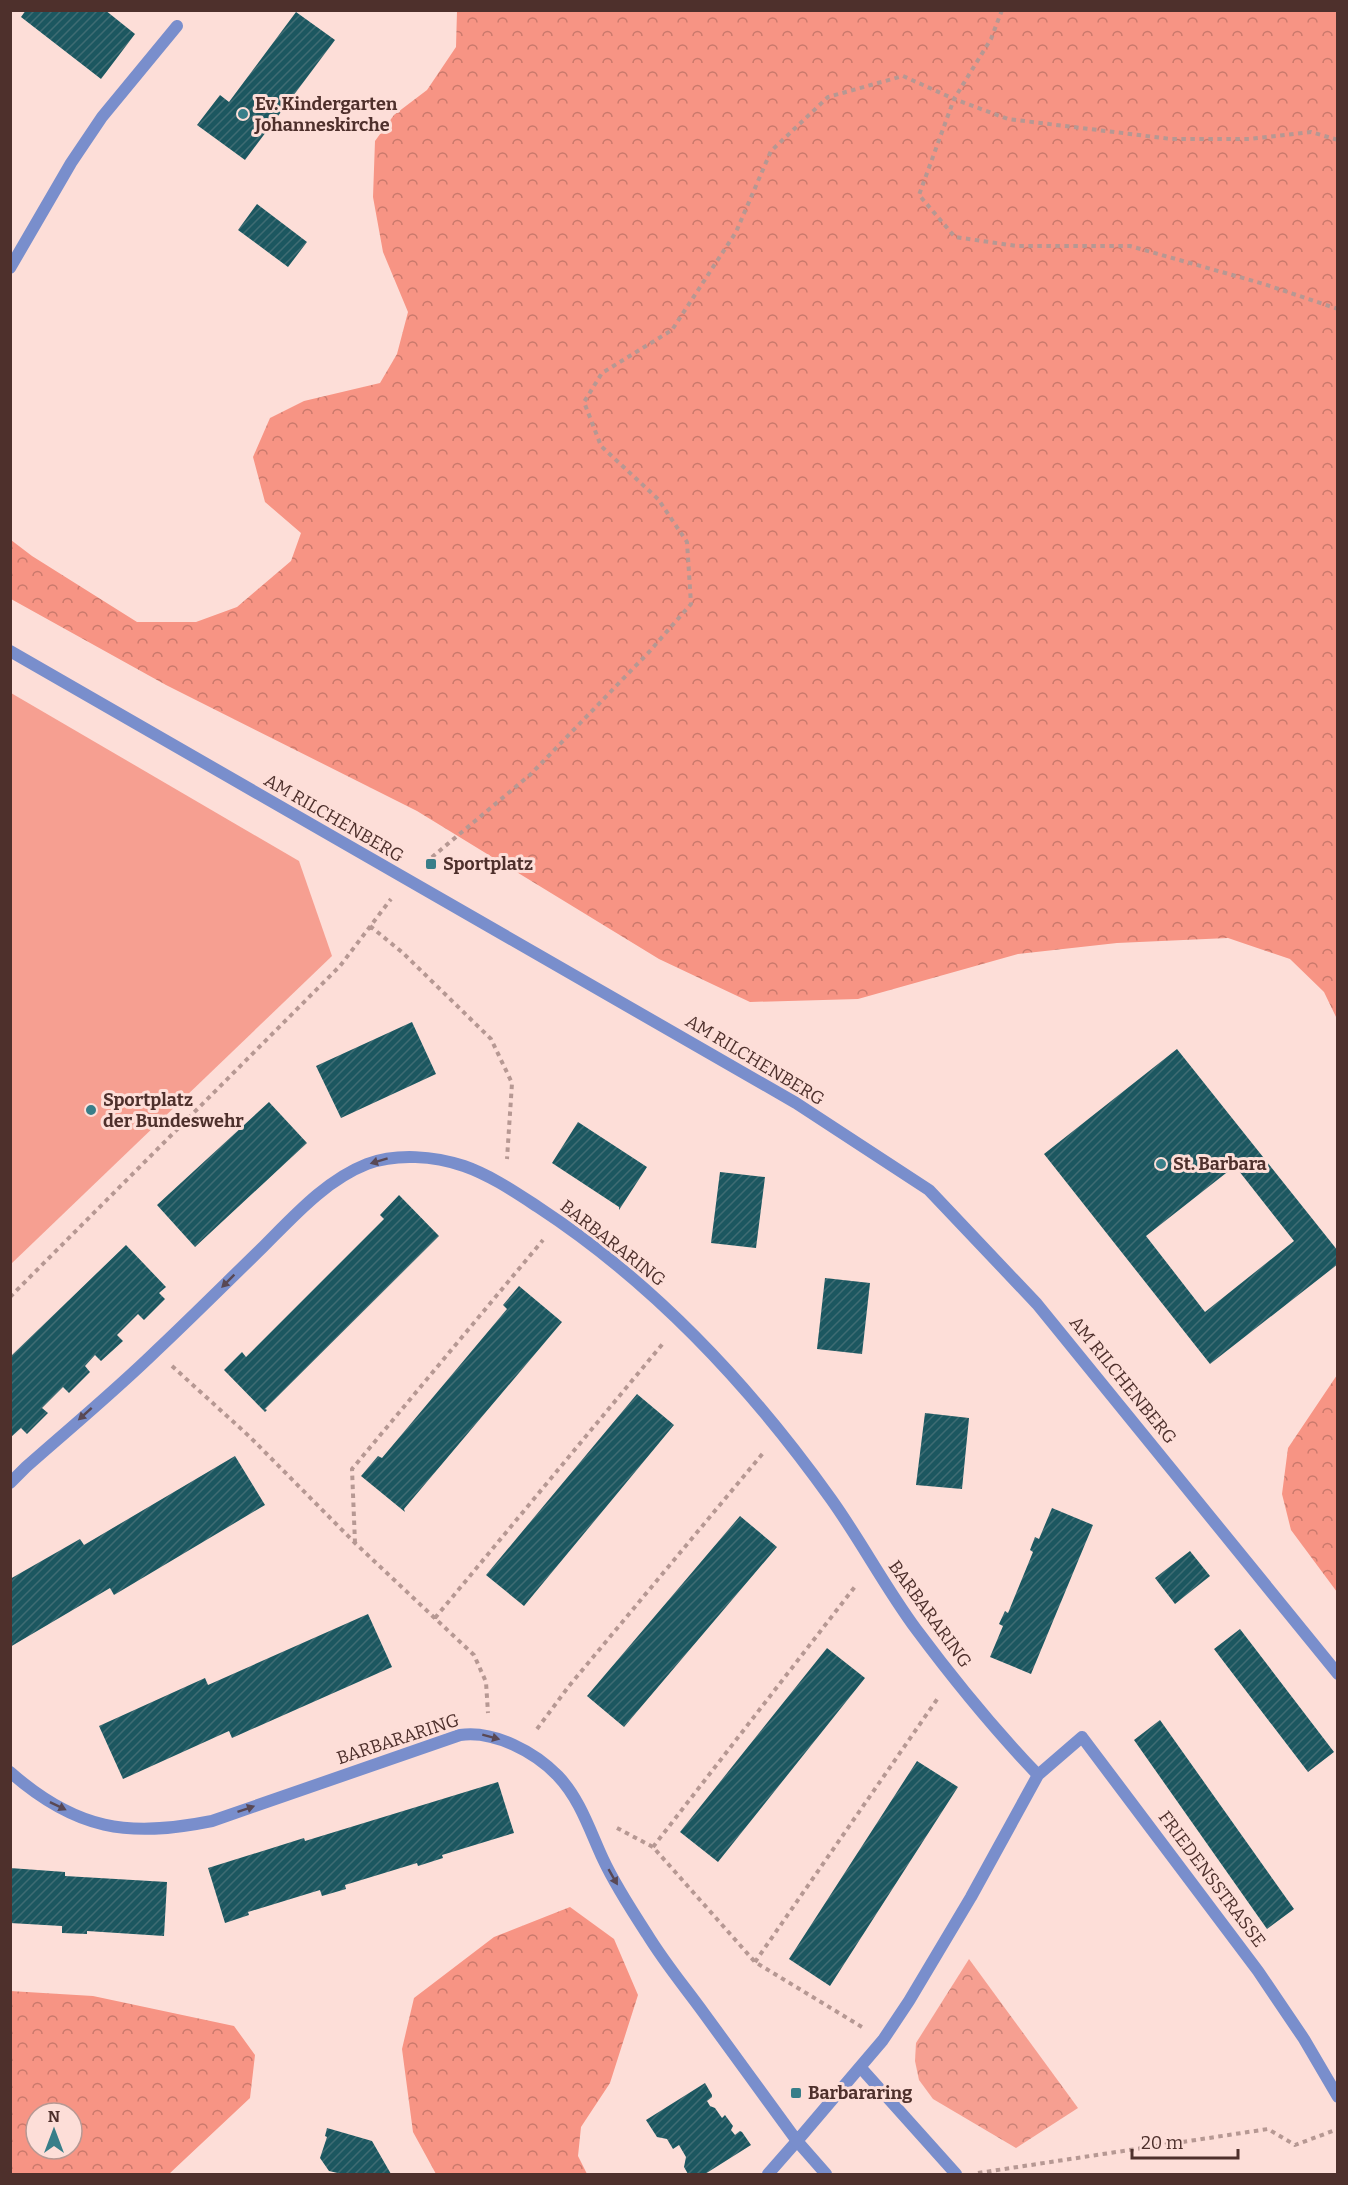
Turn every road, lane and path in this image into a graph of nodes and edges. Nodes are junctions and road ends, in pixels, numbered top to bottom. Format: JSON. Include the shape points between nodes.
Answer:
{"nodes":[{"id":1,"x":1002,"y":10,"type":"edge"},
{"id":2,"x":177,"y":26,"type":"dead end"},
{"id":3,"x":954,"y":99,"type":"junction"},
{"id":4,"x":1338,"y":140,"type":"edge"},
{"id":5,"x":10,"y":268,"type":"edge"},
{"id":6,"x":1338,"y":309,"type":"edge"},
{"id":7,"x":10,"y":651,"type":"edge"},
{"id":8,"x":433,"y":856,"type":"dead end"},
{"id":9,"x":406,"y":879,"type":"junction"},
{"id":10,"x":370,"y":926,"type":"junction"},
{"id":11,"x":505,"y":1186,"type":"junction"},
{"id":12,"x":559,"y":1221,"type":"junction"},
{"id":13,"x":10,"y":1297,"type":"edge"},
{"id":14,"x":681,"y":1322,"type":"junction"},
{"id":15,"x":155,"y":1352,"type":"junction"},
{"id":16,"x":780,"y":1433,"type":"junction"},
{"id":17,"x":10,"y":1483,"type":"edge"},
{"id":18,"x":355,"y":1543,"type":"junction"},
{"id":19,"x":872,"y":1564,"type":"junction"},
{"id":20,"x":435,"y":1618,"type":"junction"},
{"id":21,"x":1338,"y":1674,"type":"edge"},
{"id":22,"x":953,"y":1677,"type":"junction"},
{"id":23,"x":490,"y":1736,"type":"junction"},
{"id":24,"x":523,"y":1749,"type":"junction"},
{"id":25,"x":10,"y":1772,"type":"edge"},
{"id":26,"x":1038,"y":1775,"type":"junction"},
{"id":27,"x":582,"y":1810,"type":"junction"},
{"id":28,"x":653,"y":1847,"type":"junction"},
{"id":29,"x":755,"y":1962,"type":"junction"},
{"id":30,"x":883,"y":2040,"type":"junction"},
{"id":31,"x":861,"y":2068,"type":"junction"},
{"id":32,"x":1338,"y":2097,"type":"edge"},
{"id":33,"x":1338,"y":2129,"type":"edge"},
{"id":34,"x":797,"y":2141,"type":"junction"},
{"id":35,"x":768,"y":2175,"type":"edge"},
{"id":36,"x":826,"y":2175,"type":"edge"},
{"id":37,"x":956,"y":2175,"type":"edge"},
{"id":38,"x":969,"y":2175,"type":"edge"}],
"edges":[{"from":1,"to":3,"type":"path","via":[[991,39]]},
{"from":2,"to":5,"type":"street","via":[[102,117]]},
{"from":3,"to":4,"type":"path","via":[[1008,119],[1171,139],[1249,139],[1311,132]]},
{"from":3,"to":6,"type":"path","via":[[919,195],[955,237],[1017,246],[1130,246]]},
{"from":3,"to":8,"type":"path","via":[[903,76],[828,97],[771,151],[736,232],[672,330],[602,373],[584,402],[601,446],[658,500],[687,542],[691,604],[531,774]]},
{"from":7,"to":9,"type":"street","name":"AM RILCHENBERG"},
{"from":9,"to":10,"type":"path"},
{"from":9,"to":21,"type":"street","name":"AM RILCHENBERG","via":[[796,1103],[929,1190],[1037,1304]]},
{"from":10,"to":11,"type":"path","via":[[491,1040],[512,1083]]},
{"from":10,"to":13,"type":"path","via":[[340,966]]},
{"from":11,"to":12,"type":"street","name":"BARBARARING"},
{"from":11,"to":15,"type":"street","name":"BARBARARING","one_way":true,"via":[[465,1166],[436,1160],[388,1158],[365,1165],[338,1179],[300,1210]]},
{"from":12,"to":14,"type":"street","name":"BARBARARING"},
{"from":12,"to":18,"type":"path","via":[[352,1468]]},
{"from":14,"to":16,"type":"street","name":"BARBARARING"},
{"from":14,"to":20,"type":"path"},
{"from":15,"to":17,"type":"street","name":"BARBARARING","one_way":true},
{"from":15,"to":18,"type":"path","via":[[226,1414]]},
{"from":16,"to":19,"type":"street","name":"BARBARARING","via":[[831,1500]]},
{"from":16,"to":24,"type":"path","via":[[569,1686]]},
{"from":18,"to":20,"type":"path"},
{"from":19,"to":22,"type":"street","name":"BARBARARING"},
{"from":19,"to":28,"type":"path"},
{"from":20,"to":23,"type":"path","via":[[474,1655],[486,1682]]},
{"from":22,"to":26,"type":"street","name":"BARBARARING"},
{"from":22,"to":29,"type":"path"},
{"from":23,"to":24,"type":"street","name":"BARBARARING","one_way":true},
{"from":25,"to":23,"type":"street","name":"BARBARARING","one_way":true,"via":[[52,1803],[88,1820],[117,1829],[175,1829],[212,1821],[453,1737]]},
{"from":24,"to":27,"type":"street","name":"BARBARARING","via":[[557,1775]]},
{"from":26,"to":30,"type":"street","via":[[971,1896]]},
{"from":26,"to":32,"type":"street","name":"FRIEDENSSTRASSE","via":[[1082,1737],[1258,1971]]},
{"from":27,"to":28,"type":"path"},
{"from":27,"to":34,"type":"street","name":"BARBARARING","one_way":true,"via":[[604,1862],[647,1934]]},
{"from":28,"to":29,"type":"path"},
{"from":29,"to":30,"type":"path"},
{"from":30,"to":31,"type":"street"},
{"from":31,"to":34,"type":"street"},
{"from":31,"to":37,"type":"street"},
{"from":33,"to":38,"type":"path","via":[[1295,2145],[1268,2129]]},
{"from":34,"to":35,"type":"street"},
{"from":34,"to":36,"type":"street","name":"BARBARARING"}]}
